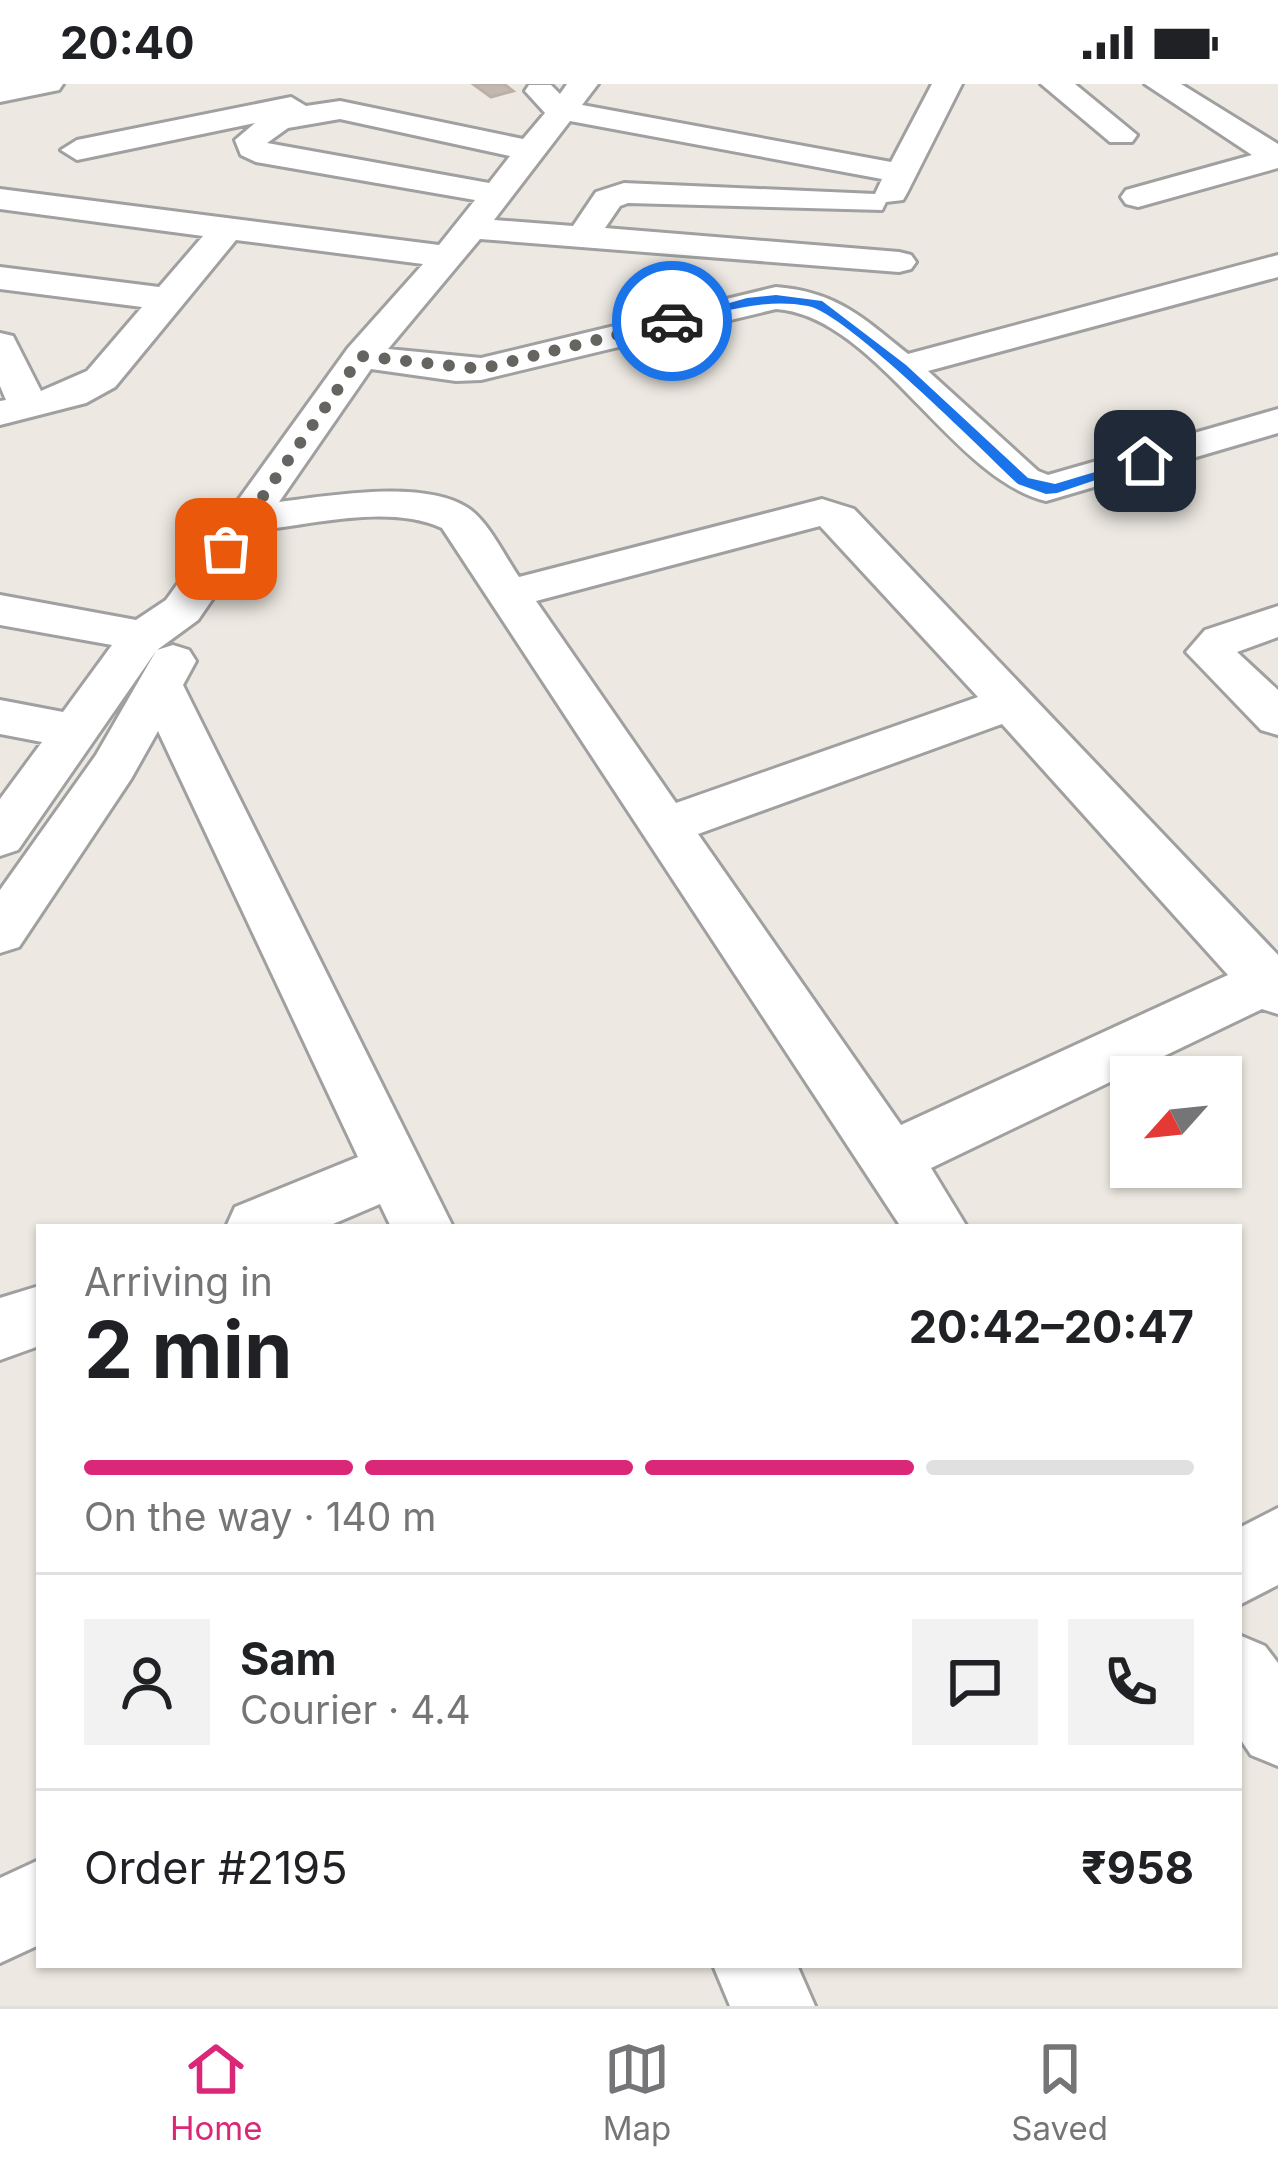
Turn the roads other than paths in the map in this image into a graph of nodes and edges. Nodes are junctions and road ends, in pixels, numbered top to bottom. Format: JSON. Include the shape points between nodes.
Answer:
{"nodes":[{"id":1,"x":48,"y":84,"type":"edge"},
{"id":2,"x":947,"y":84,"type":"edge"},
{"id":3,"x":1056,"y":84,"type":"edge"},
{"id":4,"x":1160,"y":84,"type":"edge"},
{"id":5,"x":378,"y":89,"type":"dead end"},
{"id":6,"x":558,"y":92,"type":"edge"},
{"id":7,"x":0,"y":93,"type":"edge"},
{"id":8,"x":1121,"y":135,"type":"dead end"},
{"id":9,"x":77,"y":150,"type":"dead end"},
{"id":10,"x":529,"y":150,"type":"junction"},
{"id":11,"x":1278,"y":158,"type":"edge"},
{"id":12,"x":887,"y":190,"type":"junction"},
{"id":13,"x":496,"y":194,"type":"junction"},
{"id":14,"x":1138,"y":197,"type":"dead end"},
{"id":15,"x":0,"y":199,"type":"edge"},
{"id":16,"x":228,"y":228,"type":"junction"},
{"id":17,"x":583,"y":237,"type":"junction"},
{"id":18,"x":459,"y":243,"type":"junction"},
{"id":19,"x":898,"y":262,"type":"dead end"},
{"id":20,"x":1278,"y":266,"type":"edge"},
{"id":21,"x":0,"y":278,"type":"edge"},
{"id":22,"x":165,"y":299,"type":"junction"},
{"id":23,"x":0,"y":344,"type":"edge"},
{"id":24,"x":361,"y":356,"type":"junction"},
{"id":25,"x":901,"y":368,"type":"junction"},
{"id":26,"x":15,"y":410,"type":"edge"},
{"id":27,"x":1278,"y":421,"type":"edge"},
{"id":28,"x":248,"y":518,"type":"junction"},
{"id":29,"x":510,"y":594,"type":"junction"},
{"id":30,"x":0,"y":610,"type":"edge"},
{"id":31,"x":1278,"y":621,"type":"edge"},
{"id":32,"x":162,"y":644,"type":"junction"},
{"id":33,"x":1013,"y":702,"type":"junction"},
{"id":34,"x":0,"y":717,"type":"edge"},
{"id":35,"x":1278,"y":718,"type":"edge"},
{"id":36,"x":73,"y":730,"type":"junction"},
{"id":37,"x":665,"y":826,"type":"junction"},
{"id":38,"x":0,"y":837,"type":"edge"},
{"id":39,"x":0,"y":932,"type":"edge"},
{"id":40,"x":1273,"y":986,"type":"edge"},
{"id":41,"x":889,"y":1159,"type":"junction"},
{"id":42,"x":396,"y":1169,"type":"junction"},
{"id":43,"x":264,"y":1224,"type":"edge"},
{"id":44,"x":421,"y":1224,"type":"edge"},
{"id":45,"x":934,"y":1224,"type":"edge"},
{"id":46,"x":36,"y":1317,"type":"edge"},
{"id":47,"x":0,"y":1329,"type":"edge"},
{"id":48,"x":1278,"y":1544,"type":"edge"},
{"id":49,"x":1242,"y":1567,"type":"edge"},
{"id":50,"x":1242,"y":1676,"type":"edge"},
{"id":51,"x":1278,"y":1728,"type":"edge"},
{"id":52,"x":36,"y":1903,"type":"edge"},
{"id":53,"x":0,"y":1922,"type":"edge"},
{"id":54,"x":755,"y":1968,"type":"edge"},
{"id":55,"x":773,"y":2006,"type":"edge"}],
"edges":[{"from":1,"to":7,"type":"street"},
{"from":2,"to":12,"type":"street"},
{"from":3,"to":8,"type":"street"},
{"from":4,"to":11,"type":"street"},
{"from":5,"to":9,"type":"street"},
{"from":6,"to":10,"type":"street"},
{"from":6,"to":12,"type":"street"},
{"from":10,"to":13,"type":"street"},
{"from":10,"to":13,"type":"street","via":[[340,110],[279,120],[251,140],[267,155]]},
{"from":11,"to":14,"type":"street"},
{"from":12,"to":17,"type":"street","via":[[624,194],[608,199]]},
{"from":13,"to":18,"type":"street"},
{"from":15,"to":16,"type":"street"},
{"from":16,"to":18,"type":"street"},
{"from":16,"to":22,"type":"street"},
{"from":17,"to":18,"type":"street"},
{"from":17,"to":19,"type":"street"},
{"from":18,"to":24,"type":"street"},
{"from":20,"to":25,"type":"street"},
{"from":21,"to":22,"type":"street"},
{"from":22,"to":26,"type":"street","via":[[101,379]]},
{"from":23,"to":26,"type":"street"},
{"from":24,"to":25,"type":"street","via":[[481,369],[776,298],[830,310]]},
{"from":24,"to":28,"type":"street"},
{"from":25,"to":27,"type":"street","via":[[1023,481],[1046,490]]},
{"from":28,"to":29,"type":"street","via":[[444,510]]},
{"from":28,"to":32,"type":"street"},
{"from":29,"to":33,"type":"street","via":[[831,514]]},
{"from":29,"to":37,"type":"street"},
{"from":30,"to":32,"type":"street"},
{"from":31,"to":35,"type":"street","via":[[1209,652]]},
{"from":32,"to":36,"type":"street"},
{"from":32,"to":39,"type":"street","via":[[113,766]]},
{"from":32,"to":42,"type":"street"},
{"from":33,"to":37,"type":"street"},
{"from":33,"to":40,"type":"street"},
{"from":34,"to":36,"type":"street"},
{"from":36,"to":38,"type":"street"},
{"from":37,"to":41,"type":"street"},
{"from":40,"to":41,"type":"street"},
{"from":41,"to":45,"type":"street"},
{"from":42,"to":43,"type":"street"},
{"from":42,"to":44,"type":"street"},
{"from":46,"to":47,"type":"street"},
{"from":48,"to":49,"type":"street"},
{"from":50,"to":51,"type":"street"},
{"from":52,"to":53,"type":"street"},
{"from":54,"to":55,"type":"street"}]}
